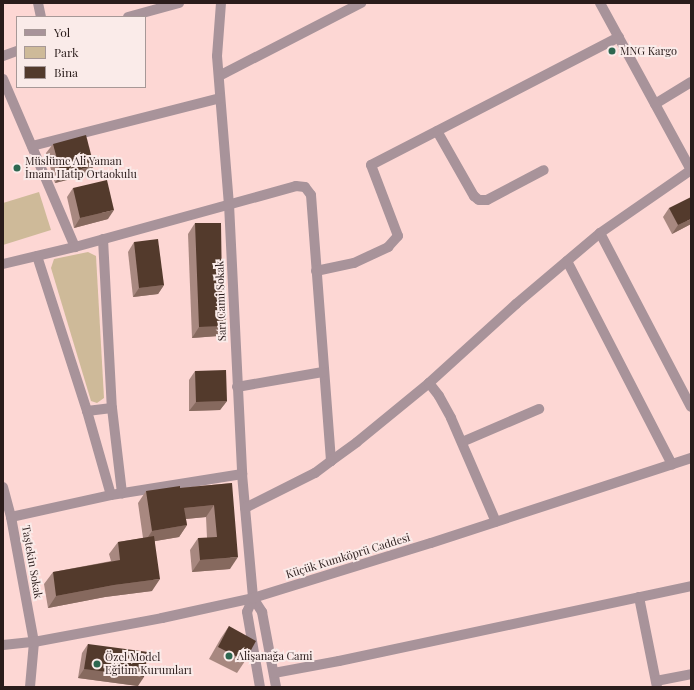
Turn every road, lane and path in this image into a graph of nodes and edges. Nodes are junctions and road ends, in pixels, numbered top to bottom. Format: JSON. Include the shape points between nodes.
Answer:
{"nodes":[{"id":1,"x":38,"y":3,"type":"edge"},
{"id":2,"x":179,"y":3,"type":"edge"},
{"id":3,"x":221,"y":3,"type":"edge"},
{"id":4,"x":361,"y":3,"type":"edge"},
{"id":5,"x":600,"y":3,"type":"edge"},
{"id":6,"x":41,"y":16,"type":"edge"},
{"id":7,"x":132,"y":16,"type":"edge"},
{"id":8,"x":619,"y":37,"type":"junction"},
{"id":9,"x":16,"y":51,"type":"edge"},
{"id":10,"x":3,"y":56,"type":"edge"},
{"id":11,"x":219,"y":76,"type":"junction"},
{"id":12,"x":3,"y":79,"type":"edge"},
{"id":13,"x":691,"y":82,"type":"edge"},
{"id":14,"x":220,"y":98,"type":"junction"},
{"id":15,"x":655,"y":104,"type":"junction"},
{"id":16,"x":437,"y":131,"type":"junction"},
{"id":17,"x":32,"y":146,"type":"junction"},
{"id":18,"x":544,"y":170,"type":"dead end"},
{"id":19,"x":691,"y":170,"type":"edge"},
{"id":20,"x":229,"y":204,"type":"junction"},
{"id":21,"x":600,"y":233,"type":"junction"},
{"id":22,"x":103,"y":239,"type":"junction"},
{"id":23,"x":75,"y":247,"type":"junction"},
{"id":24,"x":37,"y":256,"type":"junction"},
{"id":25,"x":567,"y":261,"type":"junction"},
{"id":26,"x":3,"y":264,"type":"edge"},
{"id":27,"x":316,"y":271,"type":"junction"},
{"id":28,"x":323,"y":372,"type":"junction"},
{"id":29,"x":428,"y":383,"type":"junction"},
{"id":30,"x":237,"y":387,"type":"junction"},
{"id":31,"x":691,"y":407,"type":"edge"},
{"id":32,"x":112,"y":408,"type":"junction"},
{"id":33,"x":539,"y":409,"type":"dead end"},
{"id":34,"x":87,"y":411,"type":"junction"},
{"id":35,"x":462,"y":442,"type":"junction"},
{"id":36,"x":691,"y":458,"type":"edge"},
{"id":37,"x":331,"y":461,"type":"junction"},
{"id":38,"x":672,"y":464,"type":"junction"},
{"id":39,"x":242,"y":474,"type":"junction"},
{"id":40,"x":3,"y":487,"type":"edge"},
{"id":41,"x":122,"y":493,"type":"junction"},
{"id":42,"x":111,"y":495,"type":"junction"},
{"id":43,"x":245,"y":508,"type":"junction"},
{"id":44,"x":11,"y":517,"type":"junction"},
{"id":45,"x":496,"y":522,"type":"junction"},
{"id":46,"x":691,"y":586,"type":"edge"},
{"id":47,"x":639,"y":597,"type":"junction"},
{"id":48,"x":253,"y":598,"type":"junction"},
{"id":49,"x":34,"y":642,"type":"junction"},
{"id":50,"x":3,"y":645,"type":"edge"},
{"id":51,"x":274,"y":673,"type":"junction"},
{"id":52,"x":691,"y":674,"type":"edge"},
{"id":53,"x":657,"y":684,"type":"edge"},
{"id":54,"x":30,"y":687,"type":"edge"},
{"id":55,"x":260,"y":687,"type":"edge"},
{"id":56,"x":276,"y":687,"type":"edge"}],
"edges":[{"from":1,"to":6,"type":"street"},
{"from":2,"to":7,"type":"street"},
{"from":3,"to":11,"type":"street","name":"Sarı Cami Sokak","via":[[217,56]]},
{"from":4,"to":11,"type":"street"},
{"from":5,"to":8,"type":"street"},
{"from":8,"to":15,"type":"street"},
{"from":8,"to":16,"type":"street"},
{"from":9,"to":10,"type":"street"},
{"from":11,"to":14,"type":"street","name":"Sarı Cami Sokak"},
{"from":12,"to":17,"type":"street"},
{"from":13,"to":15,"type":"street"},
{"from":14,"to":17,"type":"street"},
{"from":14,"to":20,"type":"street","name":"Sarı Cami Sokak"},
{"from":15,"to":19,"type":"street"},
{"from":16,"to":18,"type":"street","via":[[474,196],[479,200],[487,200]]},
{"from":16,"to":27,"type":"street","via":[[371,165],[398,236],[388,247],[354,263]]},
{"from":17,"to":23,"type":"street"},
{"from":19,"to":21,"type":"street"},
{"from":20,"to":22,"type":"street"},
{"from":20,"to":27,"type":"street","via":[[296,186],[305,188],[311,195]]},
{"from":20,"to":30,"type":"street","name":"Sarı Cami Sokak"},
{"from":21,"to":25,"type":"street"},
{"from":21,"to":31,"type":"street"},
{"from":22,"to":23,"type":"street"},
{"from":22,"to":32,"type":"street"},
{"from":23,"to":24,"type":"street"},
{"from":24,"to":26,"type":"street"},
{"from":24,"to":34,"type":"street"},
{"from":25,"to":29,"type":"street"},
{"from":25,"to":38,"type":"street"},
{"from":27,"to":28,"type":"street"},
{"from":28,"to":30,"type":"street"},
{"from":28,"to":37,"type":"street"},
{"from":29,"to":35,"type":"street","via":[[439,396]]},
{"from":29,"to":37,"type":"street"},
{"from":30,"to":39,"type":"street","name":"Sarı Cami Sokak"},
{"from":32,"to":34,"type":"street"},
{"from":32,"to":41,"type":"street"},
{"from":33,"to":35,"type":"street"},
{"from":34,"to":42,"type":"street"},
{"from":35,"to":45,"type":"street"},
{"from":36,"to":38,"type":"street","name":"Küçük Kumköprü Caddesi"},
{"from":37,"to":43,"type":"street","via":[[315,473]]},
{"from":38,"to":45,"type":"street","name":"Küçük Kumköprü Caddesi"},
{"from":39,"to":41,"type":"street"},
{"from":39,"to":43,"type":"street","name":"Sarı Cami Sokak"},
{"from":40,"to":44,"type":"street","name":"Taştekin Sokak"},
{"from":41,"to":42,"type":"street"},
{"from":42,"to":44,"type":"street"},
{"from":43,"to":48,"type":"street","name":"Sarı Cami Sokak"},
{"from":44,"to":49,"type":"street","name":"Taştekin Sokak"},
{"from":45,"to":48,"type":"street","name":"Küçük Kumköprü Caddesi"},
{"from":46,"to":47,"type":"street"},
{"from":47,"to":51,"type":"street"},
{"from":47,"to":53,"type":"street"},
{"from":48,"to":49,"type":"street","name":"Küçük Kumköprü Caddesi"},
{"from":48,"to":51,"type":"street","name":"Sarı Cami Sokak","via":[[262,612]]},
{"from":48,"to":55,"type":"street","name":"Sarı Cami Sokak","via":[[247,612]]},
{"from":49,"to":50,"type":"street","name":"Küçük Kumköprü Caddesi"},
{"from":49,"to":54,"type":"street","name":"Taştekin Sokak"},
{"from":51,"to":56,"type":"street","name":"Sarı Cami Sokak"},
{"from":52,"to":53,"type":"street"}]}
